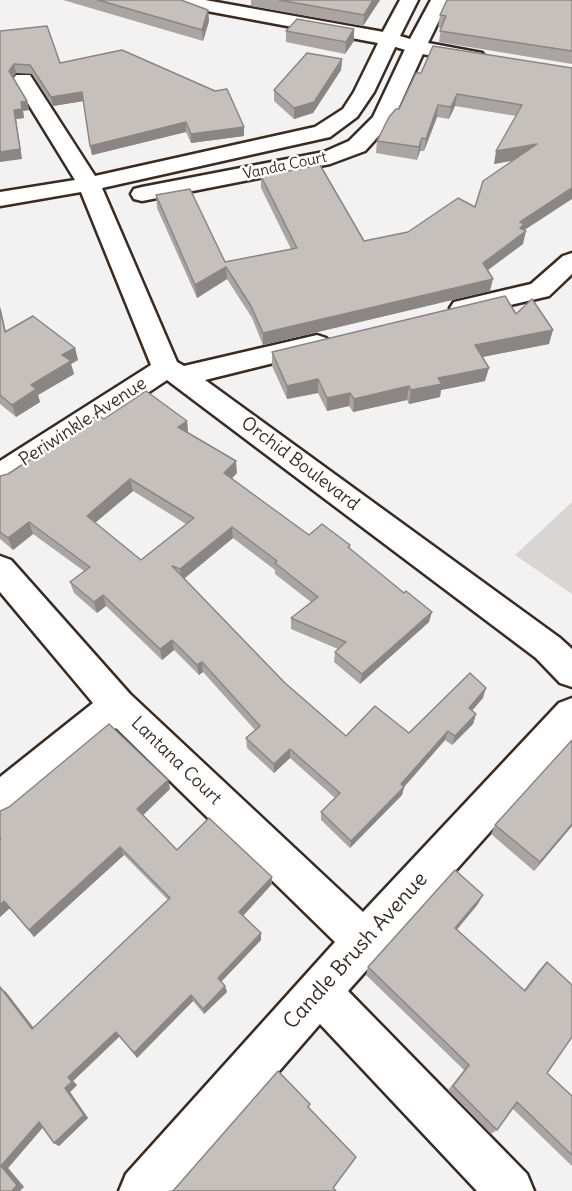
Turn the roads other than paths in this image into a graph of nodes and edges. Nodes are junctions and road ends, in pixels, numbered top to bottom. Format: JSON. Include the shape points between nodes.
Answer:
{"nodes":[{"id":1,"x":175,"y":0,"type":"edge"},
{"id":2,"x":409,"y":0,"type":"edge"},
{"id":3,"x":440,"y":0,"type":"edge"},
{"id":4,"x":388,"y":39,"type":"junction"},
{"id":5,"x":416,"y":47,"type":"junction"},
{"id":6,"x":494,"y":60,"type":"edge"},
{"id":7,"x":23,"y":79,"type":"edge"},
{"id":8,"x":93,"y":193,"type":"junction"},
{"id":9,"x":0,"y":199,"type":"edge"},
{"id":10,"x":572,"y":261,"type":"edge"},
{"id":11,"x":436,"y":315,"type":"edge"},
{"id":12,"x":343,"y":337,"type":"edge"},
{"id":13,"x":174,"y":372,"type":"junction"},
{"id":14,"x":0,"y":476,"type":"edge"},
{"id":15,"x":0,"y":569,"type":"edge"},
{"id":16,"x":572,"y":672,"type":"edge"},
{"id":17,"x":117,"y":705,"type":"junction"},
{"id":18,"x":572,"y":714,"type":"edge"},
{"id":19,"x":0,"y":801,"type":"edge"},
{"id":20,"x":364,"y":941,"type":"junction"},
{"id":21,"x":319,"y":992,"type":"junction"},
{"id":22,"x":143,"y":1191,"type":"edge"},
{"id":23,"x":510,"y":1191,"type":"edge"}],
"edges":[{"from":1,"to":4,"type":"street"},
{"from":2,"to":4,"type":"street"},
{"from":3,"to":5,"type":"street","name":"Vanda Court"},
{"from":4,"to":5,"type":"street"},
{"from":4,"to":8,"type":"street","via":[[350,113],[322,132]]},
{"from":5,"to":6,"type":"street"},
{"from":5,"to":8,"type":"street","name":"Vanda Court","via":[[382,120],[357,146],[330,157]]},
{"from":7,"to":8,"type":"street"},
{"from":8,"to":9,"type":"street"},
{"from":8,"to":13,"type":"street"},
{"from":10,"to":11,"type":"street","via":[[540,290]]},
{"from":12,"to":13,"type":"street","name":"Periwinkle Avenue"},
{"from":13,"to":14,"type":"street","name":"Periwinkle Avenue"},
{"from":13,"to":16,"type":"street","name":"Orchid Boulevard","via":[[548,648]]},
{"from":15,"to":17,"type":"street","name":"Lantana Court"},
{"from":17,"to":19,"type":"street"},
{"from":17,"to":20,"type":"street","name":"Lantana Court"},
{"from":18,"to":20,"type":"street","name":"Candle Brush Avenue"},
{"from":20,"to":21,"type":"street","name":"Candle Brush Avenue"},
{"from":21,"to":22,"type":"street","name":"Candle Brush Avenue"},
{"from":21,"to":23,"type":"street"}]}
